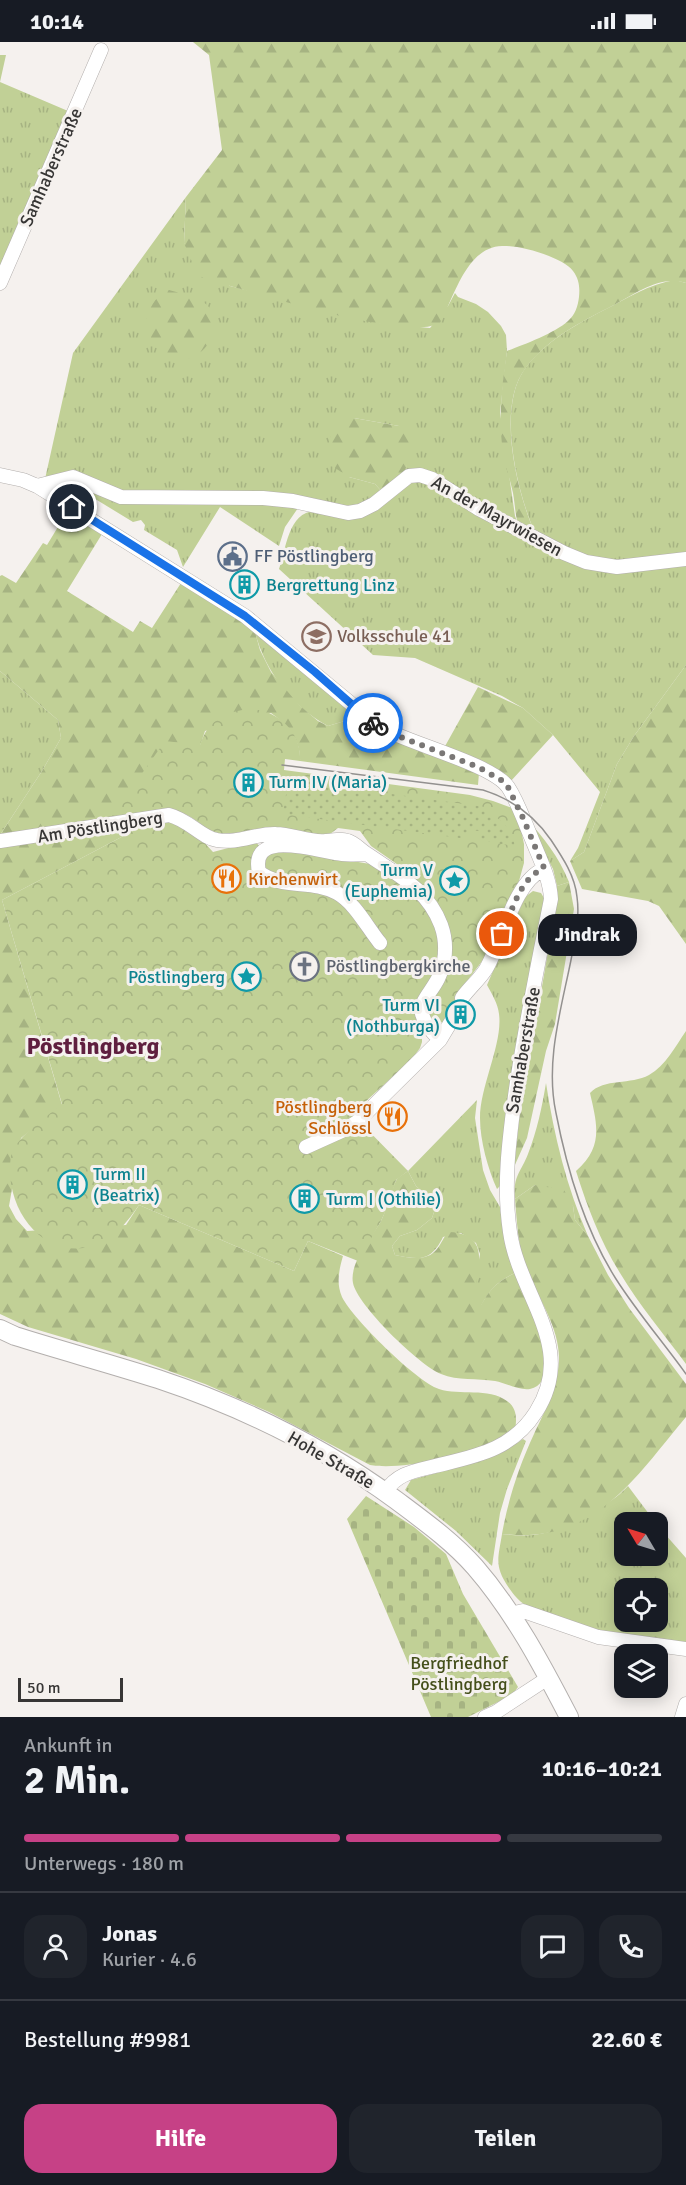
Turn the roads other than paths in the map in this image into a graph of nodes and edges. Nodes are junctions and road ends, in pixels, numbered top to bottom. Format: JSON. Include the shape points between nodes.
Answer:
{"nodes":[{"id":1,"x":101,"y":50,"type":"dead end"},
{"id":2,"x":0,"y":284,"type":"edge"},
{"id":3,"x":0,"y":475,"type":"edge"},
{"id":4,"x":37,"y":486,"type":"junction"},
{"id":5,"x":686,"y":559,"type":"edge"},
{"id":6,"x":0,"y":842,"type":"edge"},
{"id":7,"x":366,"y":854,"type":"junction"},
{"id":8,"x":544,"y":868,"type":"junction"},
{"id":9,"x":380,"y":943,"type":"dead end"},
{"id":10,"x":462,"y":998,"type":"tunnel mouth"},
{"id":11,"x":452,"y":1020,"type":"tunnel mouth"},
{"id":12,"x":440,"y":1040,"type":"junction"},
{"id":13,"x":306,"y":1147,"type":"dead end"},
{"id":14,"x":0,"y":1329,"type":"edge"},
{"id":15,"x":384,"y":1492,"type":"junction"},
{"id":16,"x":510,"y":1614,"type":"junction"},
{"id":17,"x":686,"y":1649,"type":"edge"},
{"id":18,"x":548,"y":1678,"type":"junction"},
{"id":19,"x":686,"y":1704,"type":"edge"},
{"id":20,"x":485,"y":1717,"type":"edge"},
{"id":21,"x":569,"y":1717,"type":"edge"},
{"id":22,"x":681,"y":1717,"type":"edge"}],
"edges":[{"from":1,"to":2,"type":"street","name":"Samhaberstraße"},
{"from":3,"to":4,"type":"street","name":"Samhaberstraße"},
{"from":4,"to":5,"type":"street","name":"An der Mayrwiesen","via":[[73,477],[121,497],[263,498],[348,513],[374,504],[409,476],[420,475],[586,562],[617,567]]},
{"from":4,"to":8,"type":"street","name":"Samhaberstraße","via":[[245,616],[373,723],[503,781]]},
{"from":6,"to":7,"type":"street","name":"Am Pöstlingberg","via":[[169,815],[217,840],[277,834],[326,842],[336,838],[351,842]]},
{"from":7,"to":9,"type":"street","via":[[281,845],[265,849],[257,864],[259,873],[275,881],[338,893]]},
{"from":7,"to":12,"type":"street","name":"Am Pöstlingberg","via":[[412,883],[436,912],[445,942],[444,960],[439,979],[421,1008],[427,1028]]},
{"from":8,"to":10,"type":"street","via":[[529,878],[486,970]]},
{"from":8,"to":15,"type":"street","name":"Samhaberstraße","via":[[551,899],[519,1066],[508,1145],[507,1196],[515,1258],[542,1318],[552,1355],[549,1386],[525,1428],[501,1446],[406,1473]]},
{"from":11,"to":12,"type":"street"},
{"from":12,"to":13,"type":"street","via":[[357,1122]]},
{"from":14,"to":15,"type":"main road","name":"Hohe Straße","via":[[226,1405],[309,1446]]},
{"from":15,"to":16,"type":"main road","name":"Hohe Straße","via":[[461,1552]]},
{"from":16,"to":17,"type":"street","via":[[523,1611],[598,1636]]},
{"from":16,"to":18,"type":"main road","name":"Hohe Straße"},
{"from":18,"to":20,"type":"street"},
{"from":18,"to":21,"type":"main road","name":"Hohe Straße"},
{"from":19,"to":22,"type":"street"}]}
